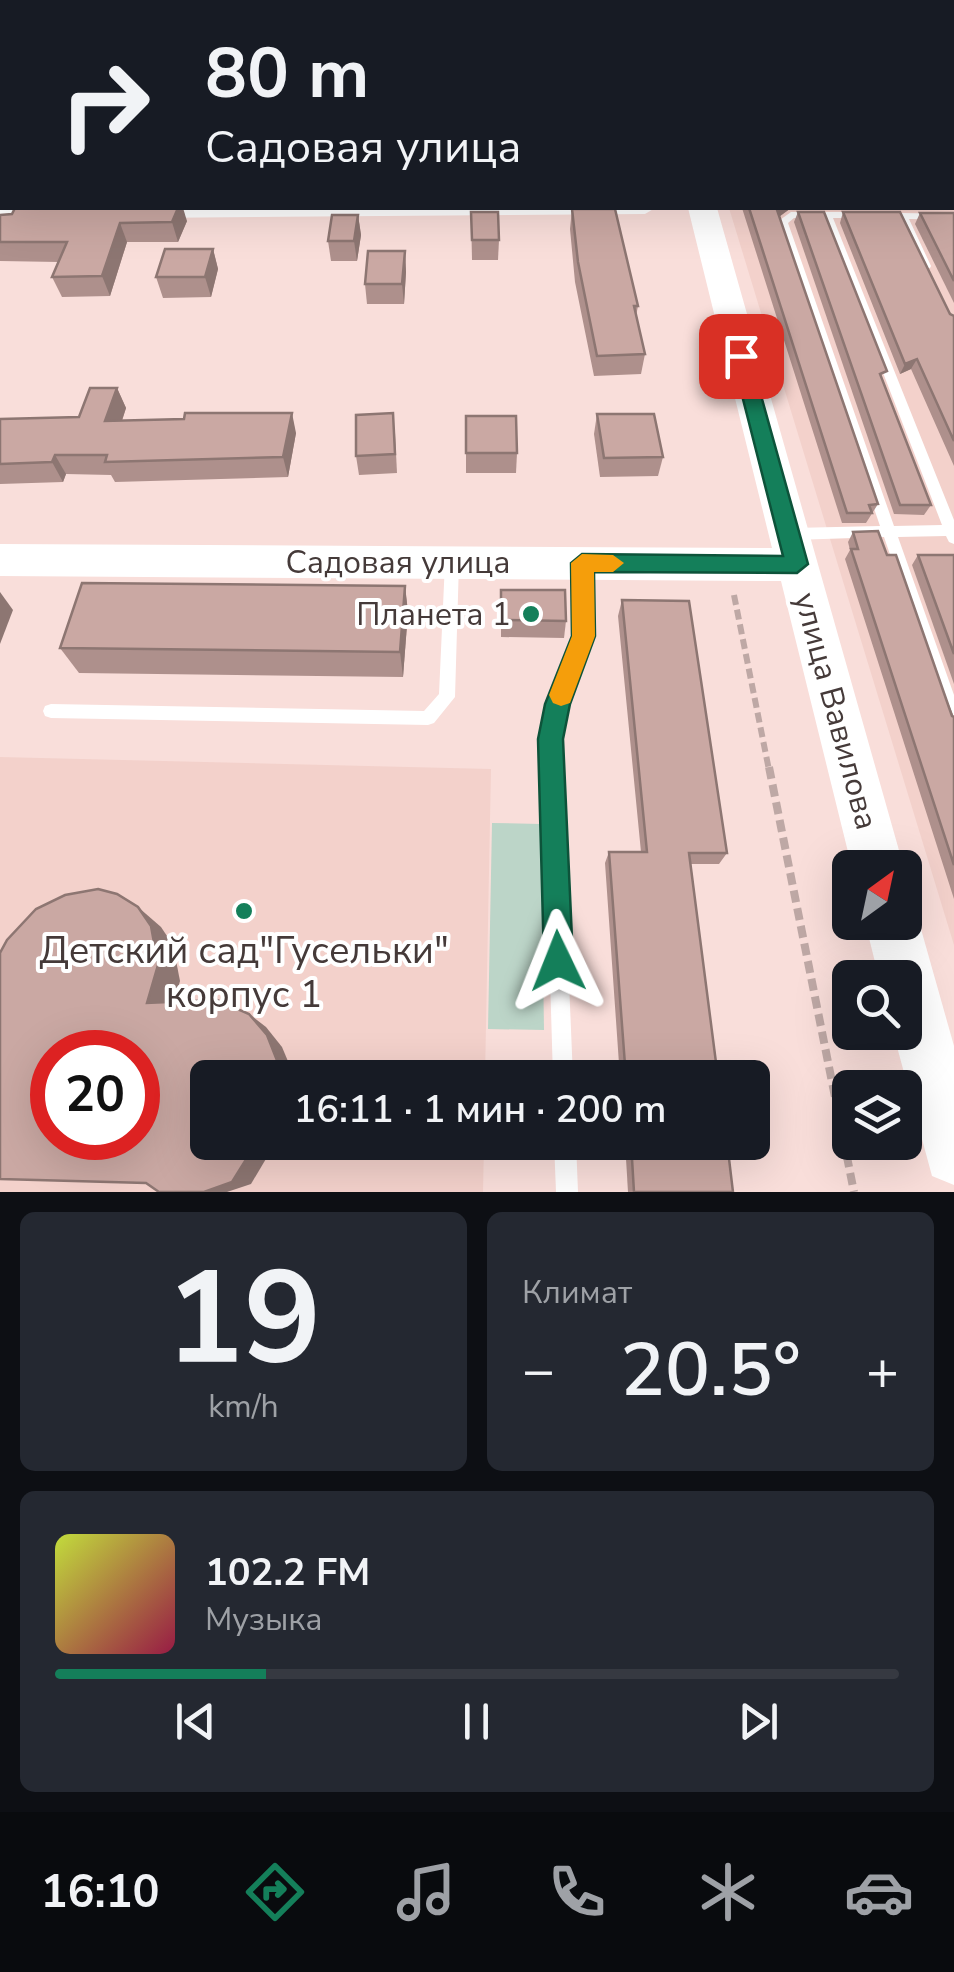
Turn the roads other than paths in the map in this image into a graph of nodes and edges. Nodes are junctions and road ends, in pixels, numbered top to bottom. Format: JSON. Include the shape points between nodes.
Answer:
{"nodes":[{"id":1,"x":382,"y":210,"type":"edge"},
{"id":2,"x":703,"y":210,"type":"edge"},
{"id":3,"x":118,"y":212,"type":"edge"},
{"id":4,"x":0,"y":213,"type":"edge"},
{"id":5,"x":78,"y":213,"type":"edge"},
{"id":6,"x":827,"y":215,"type":"junction"},
{"id":7,"x":902,"y":216,"type":"junction"},
{"id":8,"x":954,"y":216,"type":"edge"},
{"id":9,"x":937,"y":288,"type":"edge"},
{"id":10,"x":888,"y":533,"type":"junction"},
{"id":11,"x":953,"y":533,"type":"edge"},
{"id":12,"x":793,"y":550,"type":"junction"},
{"id":13,"x":0,"y":560,"type":"edge"},
{"id":14,"x":452,"y":562,"type":"junction"},
{"id":15,"x":582,"y":563,"type":"junction"},
{"id":16,"x":51,"y":710,"type":"dead end"},
{"id":17,"x":954,"y":718,"type":"edge"},
{"id":18,"x":873,"y":850,"type":"edge"},
{"id":19,"x":897,"y":940,"type":"edge"},
{"id":20,"x":561,"y":1060,"type":"edge"},
{"id":21,"x":954,"y":1154,"type":"edge"},
{"id":22,"x":566,"y":1160,"type":"edge"},
{"id":23,"x":567,"y":1192,"type":"edge"}],
"edges":[{"from":1,"to":3,"type":"street"},
{"from":2,"to":12,"type":"street","name":"улица Вавилова"},
{"from":4,"to":5,"type":"street"},
{"from":6,"to":7,"type":"lane"},
{"from":6,"to":10,"type":"lane","via":[[791,214],[782,222]]},
{"from":6,"to":11,"type":"lane"},
{"from":7,"to":8,"type":"lane"},
{"from":7,"to":9,"type":"lane"},
{"from":10,"to":11,"type":"lane"},
{"from":10,"to":12,"type":"lane"},
{"from":10,"to":17,"type":"lane"},
{"from":12,"to":15,"type":"street","name":"Садовая улица"},
{"from":12,"to":18,"type":"street","name":"улица Вавилова"},
{"from":13,"to":14,"type":"street","name":"Садовая улица"},
{"from":14,"to":15,"type":"street","name":"Садовая улица"},
{"from":14,"to":16,"type":"lane","via":[[447,696],[428,718]]},
{"from":15,"to":20,"type":"lane","via":[[584,636],[551,739]]},
{"from":19,"to":21,"type":"street"},
{"from":22,"to":23,"type":"lane"}]}
